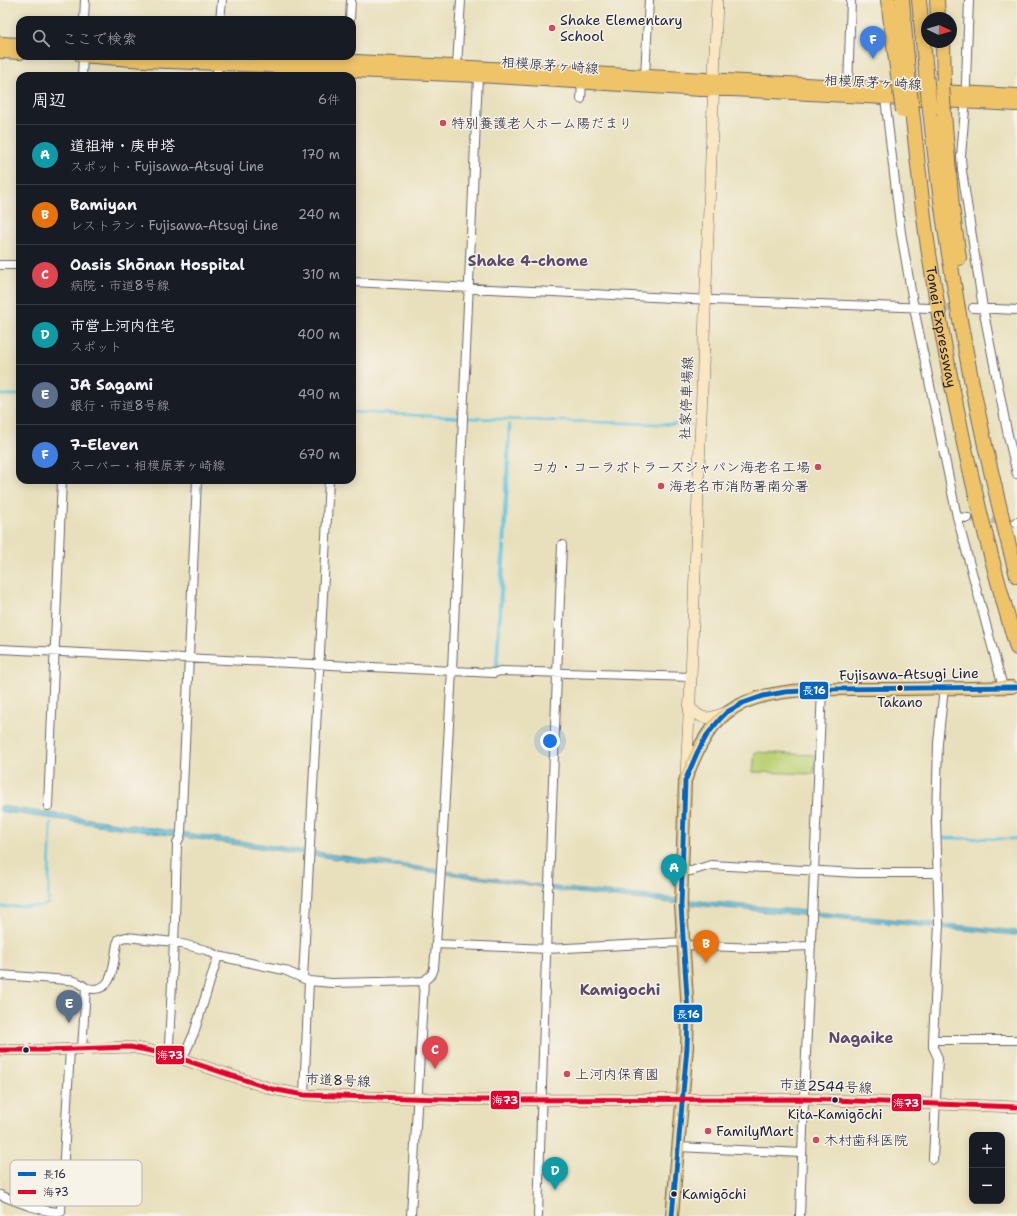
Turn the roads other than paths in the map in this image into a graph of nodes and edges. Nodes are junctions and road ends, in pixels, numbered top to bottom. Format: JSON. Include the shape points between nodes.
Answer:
{"nodes":[{"id":1,"x":85,"y":0,"type":"edge"},
{"id":2,"x":222,"y":0,"type":"edge"},
{"id":3,"x":351,"y":0,"type":"edge"},
{"id":4,"x":461,"y":0,"type":"edge"},
{"id":5,"x":648,"y":0,"type":"edge"},
{"id":6,"x":717,"y":0,"type":"edge"},
{"id":7,"x":851,"y":0,"type":"edge"},
{"id":8,"x":888,"y":0,"type":"edge"},
{"id":9,"x":902,"y":0,"type":"edge"},
{"id":10,"x":919,"y":0,"type":"edge"},
{"id":11,"x":937,"y":0,"type":"edge"},
{"id":12,"x":943,"y":0,"type":"edge"},
{"id":13,"x":969,"y":0,"type":"edge"},
{"id":14,"x":938,"y":12,"type":"edge"},
{"id":15,"x":942,"y":12,"type":"edge"},
{"id":16,"x":84,"y":16,"type":"edge"},
{"id":17,"x":220,"y":16,"type":"edge"},
{"id":18,"x":350,"y":16,"type":"edge"},
{"id":19,"x":0,"y":43,"type":"edge"},
{"id":20,"x":16,"y":44,"type":"edge"},
{"id":21,"x":940,"y":48,"type":"edge"},
{"id":22,"x":943,"y":48,"type":"edge"},
{"id":23,"x":0,"y":52,"type":"edge"},
{"id":24,"x":16,"y":53,"type":"edge"},
{"id":25,"x":82,"y":60,"type":"edge"},
{"id":26,"x":132,"y":60,"type":"edge"},
{"id":27,"x":218,"y":60,"type":"edge"},
{"id":28,"x":299,"y":60,"type":"edge"},
{"id":29,"x":348,"y":65,"type":"edge"},
{"id":30,"x":457,"y":66,"type":"junction"},
{"id":31,"x":82,"y":72,"type":"edge"},
{"id":32,"x":217,"y":72,"type":"edge"},
{"id":33,"x":478,"y":76,"type":"junction"},
{"id":34,"x":645,"y":76,"type":"junction"},
{"id":35,"x":582,"y":82,"type":"junction"},
{"id":36,"x":904,"y":83,"type":"junction"},
{"id":37,"x":713,"y":85,"type":"junction"},
{"id":38,"x":943,"y":85,"type":"junction"},
{"id":39,"x":848,"y":86,"type":"junction"},
{"id":40,"x":1017,"y":95,"type":"edge"},
{"id":41,"x":885,"y":98,"type":"junction"},
{"id":42,"x":965,"y":98,"type":"junction"},
{"id":43,"x":581,"y":99,"type":"dead end"},
{"id":44,"x":1017,"y":105,"type":"edge"},
{"id":45,"x":0,"y":265,"type":"edge"},
{"id":46,"x":16,"y":265,"type":"edge"},
{"id":47,"x":356,"y":282,"type":"edge"},
{"id":48,"x":468,"y":288,"type":"junction"},
{"id":49,"x":705,"y":300,"type":"junction"},
{"id":50,"x":914,"y":308,"type":"junction"},
{"id":51,"x":929,"y":308,"type":"tunnel mouth"},
{"id":52,"x":973,"y":308,"type":"tunnel mouth"},
{"id":53,"x":983,"y":308,"type":"junction"},
{"id":54,"x":1017,"y":310,"type":"edge"},
{"id":55,"x":976,"y":399,"type":"junction"},
{"id":56,"x":1017,"y":474,"type":"edge"},
{"id":57,"x":62,"y":484,"type":"edge"},
{"id":58,"x":197,"y":484,"type":"edge"},
{"id":59,"x":329,"y":484,"type":"edge"},
{"id":60,"x":957,"y":517,"type":"junction"},
{"id":61,"x":968,"y":518,"type":"tunnel mouth"},
{"id":62,"x":562,"y":545,"type":"dead end"},
{"id":63,"x":1017,"y":576,"type":"edge"},
{"id":64,"x":1017,"y":648,"type":"edge"},
{"id":65,"x":0,"y":649,"type":"edge"},
{"id":66,"x":54,"y":652,"type":"junction"},
{"id":67,"x":189,"y":659,"type":"junction"},
{"id":68,"x":320,"y":664,"type":"junction"},
{"id":69,"x":452,"y":670,"type":"junction"},
{"id":70,"x":558,"y":673,"type":"junction"},
{"id":71,"x":691,"y":677,"type":"junction"},
{"id":72,"x":1008,"y":687,"type":"joint"},
{"id":73,"x":944,"y":688,"type":"junction"},
{"id":74,"x":822,"y":690,"type":"junction"},
{"id":75,"x":689,"y":706,"type":"junction"},
{"id":76,"x":727,"y":712,"type":"junction"},
{"id":77,"x":688,"y":726,"type":"junction"},
{"id":78,"x":710,"y":730,"type":"junction"},
{"id":79,"x":685,"y":781,"type":"junction"},
{"id":80,"x":48,"y":806,"type":"dead end"},
{"id":81,"x":682,"y":871,"type":"junction"},
{"id":82,"x":814,"y":871,"type":"junction"},
{"id":83,"x":938,"y":873,"type":"junction"},
{"id":84,"x":174,"y":942,"type":"junction"},
{"id":85,"x":436,"y":944,"type":"junction"},
{"id":86,"x":684,"y":944,"type":"junction"},
{"id":87,"x":811,"y":946,"type":"junction"},
{"id":88,"x":547,"y":949,"type":"junction"},
{"id":89,"x":218,"y":956,"type":"junction"},
{"id":90,"x":0,"y":975,"type":"edge"},
{"id":91,"x":306,"y":979,"type":"junction"},
{"id":92,"x":424,"y":982,"type":"junction"},
{"id":93,"x":86,"y":988,"type":"junction"},
{"id":94,"x":933,"y":1040,"type":"junction"},
{"id":95,"x":1017,"y":1040,"type":"edge"},
{"id":96,"x":70,"y":1049,"type":"junction"},
{"id":97,"x":82,"y":1049,"type":"junction"},
{"id":98,"x":0,"y":1050,"type":"edge"},
{"id":99,"x":167,"y":1054,"type":"junction"},
{"id":100,"x":182,"y":1060,"type":"junction"},
{"id":101,"x":304,"y":1094,"type":"junction"},
{"id":102,"x":418,"y":1098,"type":"junction"},
{"id":103,"x":804,"y":1099,"type":"junction"},
{"id":104,"x":541,"y":1100,"type":"junction"},
{"id":105,"x":682,"y":1100,"type":"junction"},
{"id":106,"x":936,"y":1104,"type":"junction"},
{"id":107,"x":1017,"y":1107,"type":"edge"},
{"id":108,"x":678,"y":1147,"type":"junction"},
{"id":109,"x":802,"y":1153,"type":"junction"},
{"id":110,"x":933,"y":1159,"type":"dead end"},
{"id":111,"x":64,"y":1160,"type":"edge"},
{"id":112,"x":0,"y":1195,"type":"edge"},
{"id":113,"x":10,"y":1199,"type":"edge"},
{"id":114,"x":28,"y":1206,"type":"edge"},
{"id":115,"x":61,"y":1206,"type":"edge"},
{"id":116,"x":411,"y":1216,"type":"edge"},
{"id":117,"x":538,"y":1216,"type":"edge"},
{"id":118,"x":672,"y":1216,"type":"edge"},
{"id":119,"x":800,"y":1216,"type":"edge"}],
"edges":[{"from":1,"to":16,"type":"street"},
{"from":2,"to":17,"type":"street"},
{"from":3,"to":18,"type":"street"},
{"from":4,"to":30,"type":"street"},
{"from":5,"to":34,"type":"street"},
{"from":6,"to":37,"type":"street","name":"社家停車場線"},
{"from":7,"to":39,"type":"street"},
{"from":8,"to":36,"type":"highway"},
{"from":9,"to":36,"type":"highway","name":"Tomei Expressway"},
{"from":10,"to":55,"type":"highway","name":"Tomei Expressway","bridge":true,"via":[[937,173],[961,324]]},
{"from":11,"to":14,"type":"highway"},
{"from":12,"to":15,"type":"highway"},
{"from":13,"to":42,"type":"street"},
{"from":19,"to":20,"type":"main road"},
{"from":21,"to":38,"type":"highway"},
{"from":22,"to":38,"type":"highway"},
{"from":23,"to":24,"type":"main road"},
{"from":25,"to":31,"type":"street"},
{"from":26,"to":27,"type":"main road","name":"相模原茅ヶ崎線"},
{"from":27,"to":29,"type":"main road","name":"相模原茅ヶ崎線","via":[[303,69]]},
{"from":27,"to":32,"type":"street"},
{"from":28,"to":29,"type":"main road","name":"相模原茅ヶ崎線"},
{"from":29,"to":30,"type":"main road","name":"相模原茅ヶ崎線"},
{"from":29,"to":33,"type":"main road","name":"相模原茅ヶ崎線"},
{"from":30,"to":34,"type":"main road","name":"相模原茅ヶ崎線"},
{"from":33,"to":35,"type":"main road","name":"相模原茅ヶ崎線"},
{"from":33,"to":48,"type":"street"},
{"from":34,"to":37,"type":"main road","name":"相模原茅ヶ崎線"},
{"from":35,"to":37,"type":"main road","name":"相模原茅ヶ崎線"},
{"from":35,"to":43,"type":"street"},
{"from":36,"to":64,"type":"highway","name":"Tomei Expressway","bridge":true,"via":[[945,348],[996,576]]},
{"from":37,"to":39,"type":"main road","name":"相模原茅ヶ崎線"},
{"from":37,"to":41,"type":"main road","name":"相模原茅ヶ崎線"},
{"from":37,"to":49,"type":"street","name":"社家停車場線"},
{"from":38,"to":55,"type":"highway","bridge":true,"via":[[952,208]]},
{"from":39,"to":42,"type":"main road","name":"相模原茅ヶ崎線"},
{"from":40,"to":42,"type":"main road","name":"相模原茅ヶ崎線"},
{"from":41,"to":42,"type":"main road","name":"相模原茅ヶ崎線"},
{"from":41,"to":50,"type":"street","via":[[901,233]]},
{"from":42,"to":44,"type":"main road","name":"相模原茅ヶ崎線"},
{"from":42,"to":53,"type":"street","via":[[962,171]]},
{"from":45,"to":46,"type":"street"},
{"from":47,"to":48,"type":"street"},
{"from":48,"to":49,"type":"street"},
{"from":48,"to":69,"type":"street"},
{"from":49,"to":50,"type":"street"},
{"from":49,"to":71,"type":"street","name":"社家停車場線"},
{"from":50,"to":51,"type":"street"},
{"from":50,"to":60,"type":"street"},
{"from":52,"to":53,"type":"street"},
{"from":53,"to":54,"type":"street"},
{"from":53,"to":56,"type":"street"},
{"from":55,"to":63,"type":"highway","name":"Tomei Expressway"},
{"from":57,"to":66,"type":"street"},
{"from":58,"to":67,"type":"street"},
{"from":59,"to":68,"type":"street"},
{"from":60,"to":61,"type":"street"},
{"from":60,"to":72,"type":"street"},
{"from":62,"to":70,"type":"street"},
{"from":65,"to":66,"type":"street"},
{"from":66,"to":67,"type":"street"},
{"from":66,"to":80,"type":"street"},
{"from":67,"to":68,"type":"street"},
{"from":67,"to":84,"type":"street","via":[[180,834],[177,843]]},
{"from":68,"to":69,"type":"street"},
{"from":68,"to":91,"type":"street","via":[[309,852]]},
{"from":69,"to":70,"type":"street"},
{"from":69,"to":85,"type":"street"},
{"from":70,"to":71,"type":"street"},
{"from":70,"to":88,"type":"street"},
{"from":71,"to":75,"type":"street","name":"社家停車場線"},
{"from":72,"to":73,"type":"main road","name":"Fujisawa-Atsugi Line"},
{"from":73,"to":74,"type":"main road","name":"Fujisawa-Atsugi Line"},
{"from":73,"to":83,"type":"street","via":[[938,743]]},
{"from":74,"to":76,"type":"main road","name":"Fujisawa-Atsugi Line","via":[[762,696]]},
{"from":74,"to":82,"type":"street"},
{"from":75,"to":76,"type":"street","via":[[698,716],[706,718]]},
{"from":75,"to":77,"type":"street","name":"社家停車場線"},
{"from":76,"to":78,"type":"main road","name":"Fujisawa-Atsugi Line"},
{"from":77,"to":78,"type":"street","via":[[701,735]]},
{"from":77,"to":79,"type":"street","name":"社家停車場線"},
{"from":78,"to":79,"type":"main road","name":"Fujisawa-Atsugi Line","via":[[694,757]]},
{"from":79,"to":81,"type":"main road","name":"Fujisawa-Atsugi Line"},
{"from":81,"to":82,"type":"street","via":[[711,865]]},
{"from":81,"to":86,"type":"main road","name":"Fujisawa-Atsugi Line"},
{"from":82,"to":83,"type":"street"},
{"from":82,"to":87,"type":"street"},
{"from":83,"to":94,"type":"street","via":[[939,926]]},
{"from":84,"to":89,"type":"street","via":[[206,950]]},
{"from":84,"to":93,"type":"street","via":[[123,938],[117,944],[109,982],[101,988]]},
{"from":84,"to":99,"type":"street"},
{"from":85,"to":88,"type":"street"},
{"from":85,"to":92,"type":"street","via":[[432,974]]},
{"from":86,"to":87,"type":"street","via":[[754,948]]},
{"from":86,"to":88,"type":"street"},
{"from":86,"to":105,"type":"main road","name":"Fujisawa-Atsugi Line","via":[[688,1012]]},
{"from":87,"to":103,"type":"street"},
{"from":88,"to":104,"type":"street"},
{"from":89,"to":91,"type":"street","via":[[284,970]]},
{"from":89,"to":100,"type":"street","via":[[194,1033]]},
{"from":90,"to":93,"type":"street","via":[[67,980],[77,982]]},
{"from":91,"to":92,"type":"street","via":[[332,983]]},
{"from":91,"to":101,"type":"street"},
{"from":92,"to":102,"type":"street"},
{"from":93,"to":97,"type":"street"},
{"from":94,"to":95,"type":"street"},
{"from":94,"to":106,"type":"street","via":[[938,1058]]},
{"from":96,"to":97,"type":"street","name":"市道8号線"},
{"from":96,"to":98,"type":"street","name":"市道8号線"},
{"from":96,"to":111,"type":"street"},
{"from":97,"to":99,"type":"street","name":"市道8号線","via":[[130,1047]]},
{"from":99,"to":100,"type":"street","name":"市道8号線"},
{"from":100,"to":101,"type":"street","name":"市道8号線","via":[[272,1089]]},
{"from":101,"to":102,"type":"street","name":"市道8号線"},
{"from":102,"to":104,"type":"street","name":"市道8号線"},
{"from":102,"to":116,"type":"street"},
{"from":103,"to":105,"type":"street","name":"市道2544号線"},
{"from":103,"to":106,"type":"street","name":"市道2544号線"},
{"from":103,"to":109,"type":"street"},
{"from":104,"to":105,"type":"street","name":"市道8号線"},
{"from":104,"to":117,"type":"street"},
{"from":105,"to":108,"type":"main road","name":"Fujisawa-Atsugi Line"},
{"from":106,"to":107,"type":"street","name":"市道2544号線"},
{"from":106,"to":110,"type":"street"},
{"from":108,"to":109,"type":"street"},
{"from":108,"to":118,"type":"main road","name":"Fujisawa-Atsugi Line"},
{"from":109,"to":119,"type":"street"},
{"from":112,"to":113,"type":"street"},
{"from":114,"to":115,"type":"street","via":[[47,1212],[61,1212]]}]}
